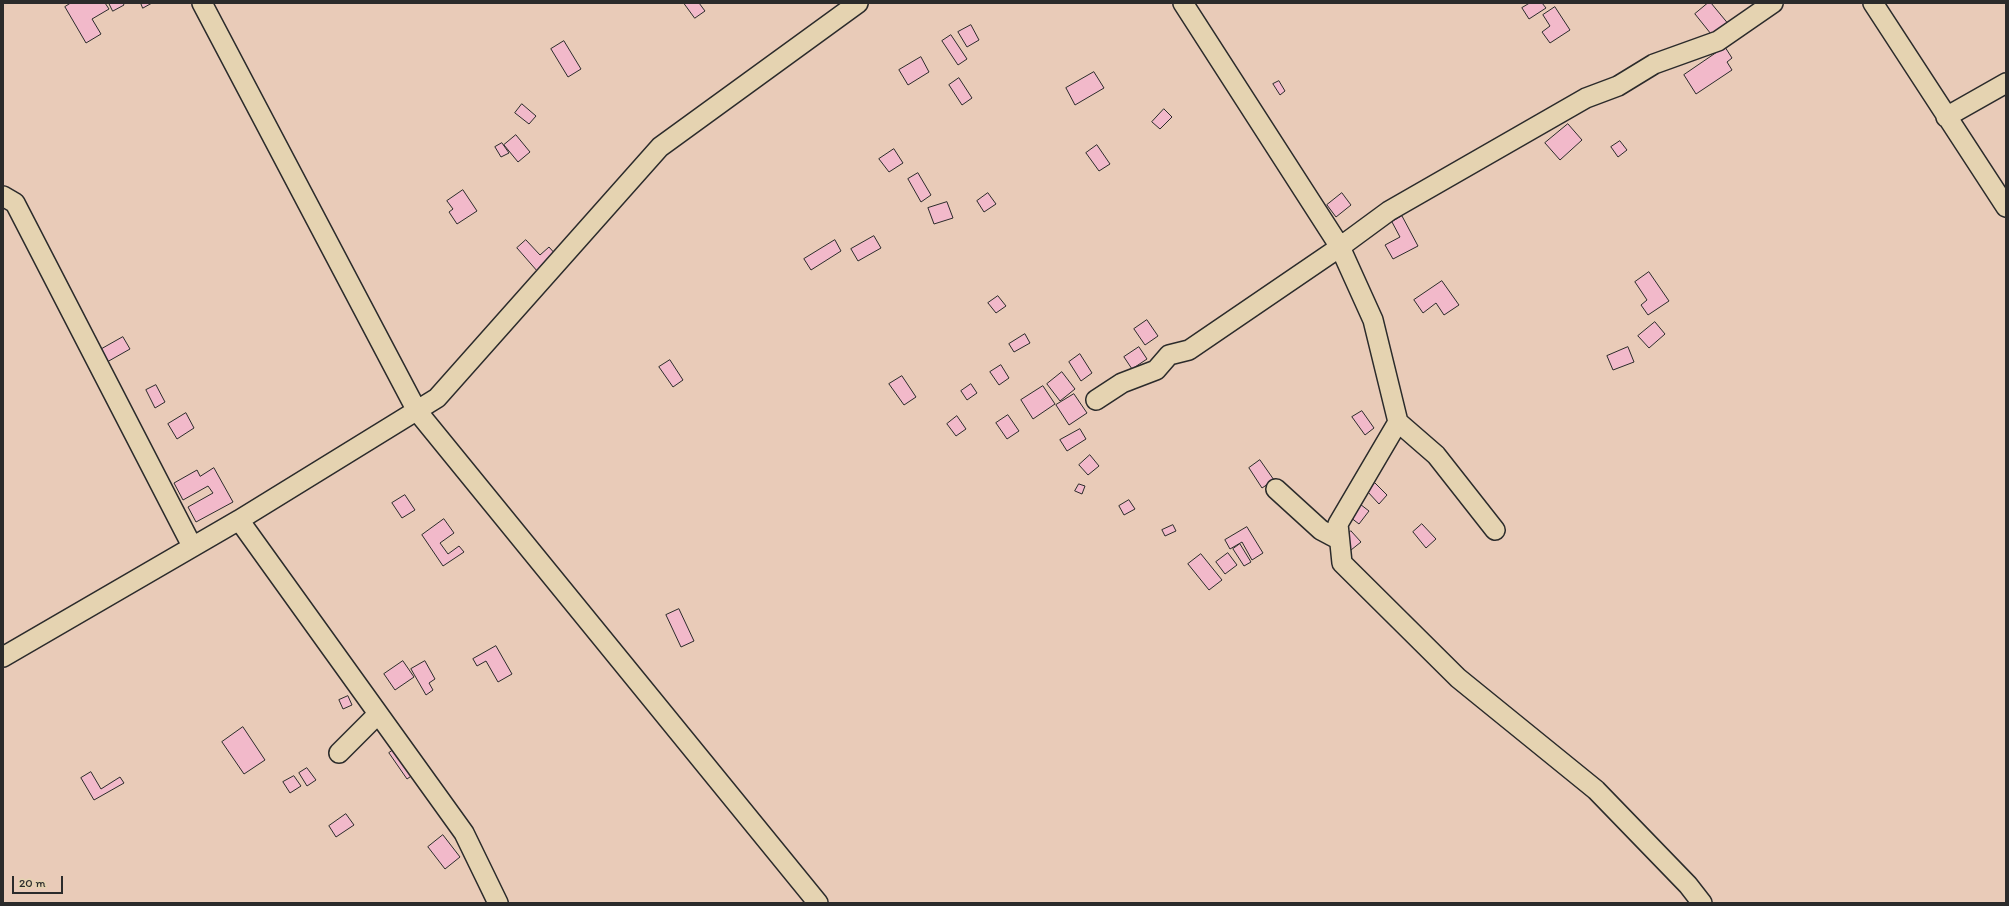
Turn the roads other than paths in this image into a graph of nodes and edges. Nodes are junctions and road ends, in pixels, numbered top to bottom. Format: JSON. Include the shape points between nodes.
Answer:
{"nodes":[{"id":1,"x":202,"y":3,"type":"edge"},
{"id":2,"x":858,"y":3,"type":"edge"},
{"id":3,"x":1184,"y":3,"type":"edge"},
{"id":4,"x":1774,"y":3,"type":"edge"},
{"id":5,"x":1873,"y":3,"type":"edge"},
{"id":6,"x":2006,"y":83,"type":"edge"},
{"id":7,"x":1946,"y":117,"type":"junction"},
{"id":8,"x":3,"y":196,"type":"edge"},
{"id":9,"x":2006,"y":207,"type":"edge"},
{"id":10,"x":1340,"y":247,"type":"junction"},
{"id":11,"x":1096,"y":400,"type":"dead end"},
{"id":12,"x":417,"y":411,"type":"junction"},
{"id":13,"x":1398,"y":422,"type":"junction"},
{"id":14,"x":1276,"y":489,"type":"dead end"},
{"id":15,"x":239,"y":520,"type":"junction"},
{"id":16,"x":1495,"y":530,"type":"dead end"},
{"id":17,"x":1338,"y":539,"type":"junction"},
{"id":18,"x":192,"y":546,"type":"junction"},
{"id":19,"x":3,"y":657,"type":"edge"},
{"id":20,"x":378,"y":714,"type":"junction"},
{"id":21,"x":339,"y":753,"type":"dead end"},
{"id":22,"x":498,"y":903,"type":"edge"},
{"id":23,"x":818,"y":903,"type":"edge"},
{"id":24,"x":1702,"y":903,"type":"edge"}],
"edges":[{"from":1,"to":12,"type":"street"},
{"from":2,"to":12,"type":"street","via":[[660,147],[437,398]]},
{"from":3,"to":10,"type":"street"},
{"from":4,"to":10,"type":"street","via":[[1718,41],[1654,64],[1618,86],[1580,102],[1389,211]]},
{"from":5,"to":7,"type":"street"},
{"from":6,"to":7,"type":"street"},
{"from":7,"to":9,"type":"street"},
{"from":8,"to":18,"type":"street","via":[[15,203]]},
{"from":10,"to":11,"type":"street","via":[[1188,350],[1169,355],[1156,370],[1122,383]]},
{"from":10,"to":13,"type":"street","via":[[1373,320]]},
{"from":12,"to":15,"type":"street"},
{"from":12,"to":23,"type":"street"},
{"from":13,"to":16,"type":"street","via":[[1436,454]]},
{"from":13,"to":17,"type":"street","via":[[1338,524]]},
{"from":14,"to":17,"type":"street","via":[[1321,530]]},
{"from":15,"to":18,"type":"street"},
{"from":15,"to":20,"type":"street"},
{"from":17,"to":24,"type":"street","via":[[1342,562],[1458,678],[1596,790],[1688,885]]},
{"from":18,"to":19,"type":"street"},
{"from":20,"to":21,"type":"street"},
{"from":20,"to":22,"type":"street","via":[[464,833]]}]}
